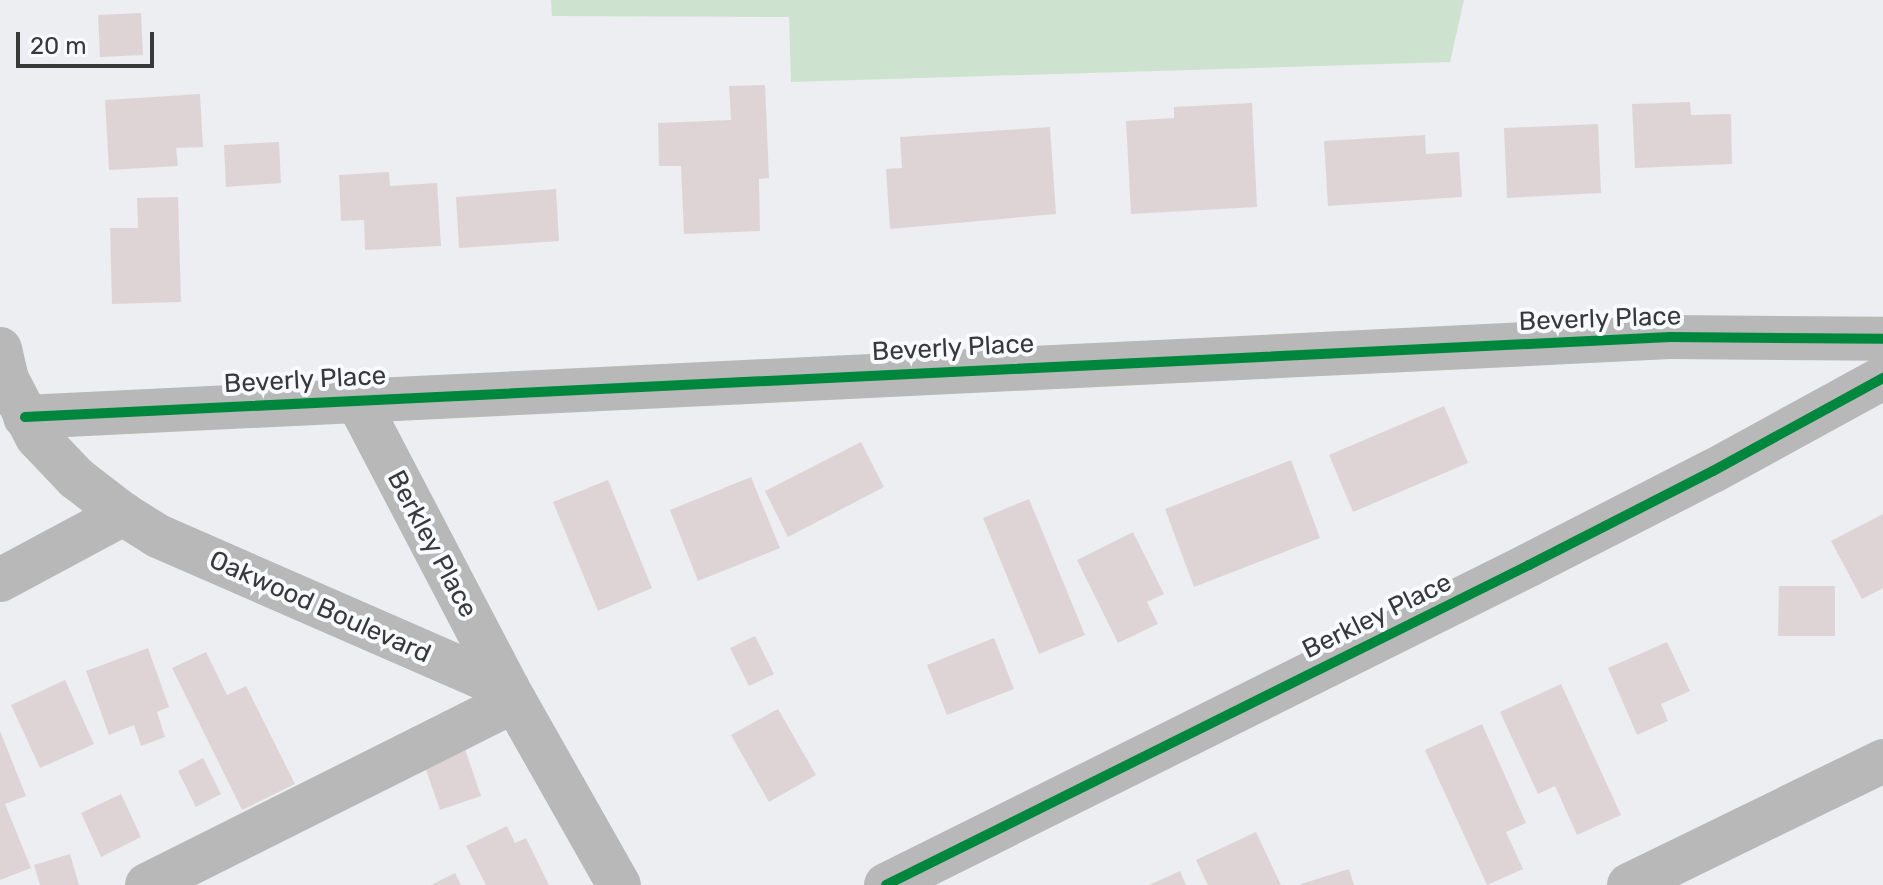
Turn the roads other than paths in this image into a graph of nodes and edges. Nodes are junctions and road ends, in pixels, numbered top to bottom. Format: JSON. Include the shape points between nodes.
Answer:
{"nodes":[{"id":1,"x":1883,"y":339,"type":"edge"},
{"id":2,"x":0,"y":349,"type":"edge"},
{"id":3,"x":1883,"y":378,"type":"edge"},
{"id":4,"x":357,"y":400,"type":"junction"},
{"id":5,"x":25,"y":417,"type":"junction"},
{"id":6,"x":123,"y":514,"type":"junction"},
{"id":7,"x":0,"y":580,"type":"edge"},
{"id":8,"x":511,"y":695,"type":"junction"},
{"id":9,"x":1883,"y":761,"type":"edge"},
{"id":10,"x":147,"y":885,"type":"edge"},
{"id":11,"x":619,"y":885,"type":"edge"},
{"id":12,"x":886,"y":885,"type":"edge"},
{"id":13,"x":1629,"y":885,"type":"edge"}],
"edges":[{"from":1,"to":4,"type":"street","name":"Beverly Place","via":[[1670,337]]},
{"from":2,"to":5,"type":"street","name":"Oakwood Boulevard"},
{"from":3,"to":12,"type":"street","name":"Berkley Place","via":[[1529,565]]},
{"from":4,"to":5,"type":"street","name":"Beverly Place"},
{"from":4,"to":8,"type":"street","name":"Berkley Place"},
{"from":5,"to":6,"type":"street","name":"Oakwood Boulevard","via":[[76,478]]},
{"from":6,"to":7,"type":"street"},
{"from":6,"to":8,"type":"street","name":"Oakwood Boulevard","via":[[158,536]]},
{"from":8,"to":10,"type":"street"},
{"from":8,"to":11,"type":"street"},
{"from":9,"to":13,"type":"street"}]}
